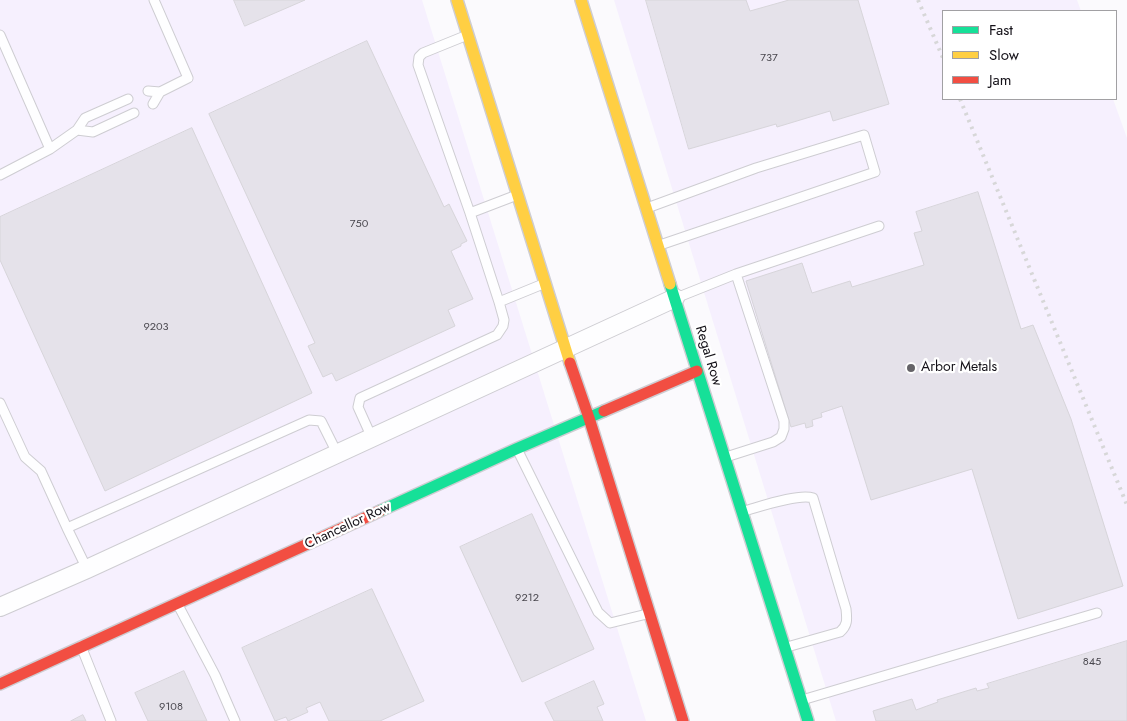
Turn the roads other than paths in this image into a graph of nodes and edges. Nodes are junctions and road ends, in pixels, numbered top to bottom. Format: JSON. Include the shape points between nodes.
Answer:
{"nodes":[{"id":1,"x":154,"y":0,"type":"edge"},
{"id":2,"x":457,"y":0,"type":"edge"},
{"id":3,"x":581,"y":0,"type":"edge"},
{"id":4,"x":0,"y":35,"type":"edge"},
{"id":5,"x":468,"y":35,"type":"junction"},
{"id":6,"x":148,"y":90,"type":"dead end"},
{"id":7,"x":160,"y":92,"type":"junction"},
{"id":8,"x":128,"y":99,"type":"dead end"},
{"id":9,"x":153,"y":104,"type":"dead end"},
{"id":10,"x":134,"y":113,"type":"dead end"},
{"id":11,"x":77,"y":130,"type":"junction"},
{"id":12,"x":50,"y":149,"type":"junction"},
{"id":13,"x":0,"y":175,"type":"edge"},
{"id":14,"x":517,"y":195,"type":"junction"},
{"id":15,"x":647,"y":208,"type":"junction"},
{"id":16,"x":470,"y":213,"type":"junction"},
{"id":17,"x":879,"y":226,"type":"dead end"},
{"id":18,"x":658,"y":245,"type":"junction"},
{"id":19,"x":736,"y":274,"type":"junction"},
{"id":20,"x":545,"y":284,"type":"junction"},
{"id":21,"x":675,"y":298,"type":"junction"},
{"id":22,"x":499,"y":302,"type":"junction"},
{"id":23,"x":564,"y":349,"type":"junction"},
{"id":24,"x":697,"y":371,"type":"junction"},
{"id":25,"x":0,"y":403,"type":"edge"},
{"id":26,"x":588,"y":418,"type":"junction"},
{"id":27,"x":372,"y":438,"type":"junction"},
{"id":28,"x":516,"y":449,"type":"junction"},
{"id":29,"x":337,"y":453,"type":"junction"},
{"id":30,"x":724,"y":457,"type":"junction"},
{"id":31,"x":742,"y":512,"type":"junction"},
{"id":32,"x":67,"y":528,"type":"junction"},
{"id":33,"x":87,"y":569,"type":"junction"},
{"id":34,"x":178,"y":604,"type":"junction"},
{"id":35,"x":0,"y":607,"type":"edge"},
{"id":36,"x":649,"y":613,"type":"junction"},
{"id":37,"x":1097,"y":613,"type":"dead end"},
{"id":38,"x":81,"y":646,"type":"junction"},
{"id":39,"x":785,"y":648,"type":"junction"},
{"id":40,"x":0,"y":684,"type":"edge"},
{"id":41,"x":801,"y":700,"type":"junction"},
{"id":42,"x":111,"y":721,"type":"edge"},
{"id":43,"x":235,"y":721,"type":"edge"},
{"id":44,"x":683,"y":721,"type":"edge"},
{"id":45,"x":808,"y":721,"type":"edge"}],
"edges":[{"from":1,"to":7,"type":"lane","via":[[188,78]]},
{"from":2,"to":5,"type":"main road"},
{"from":3,"to":15,"type":"main road","name":"Regal Row"},
{"from":4,"to":12,"type":"lane"},
{"from":5,"to":14,"type":"main road"},
{"from":5,"to":16,"type":"lane","via":[[422,52],[418,66]]},
{"from":6,"to":7,"type":"lane"},
{"from":7,"to":9,"type":"lane"},
{"from":8,"to":11,"type":"lane","via":[[85,118]]},
{"from":10,"to":11,"type":"lane","via":[[93,132]]},
{"from":11,"to":12,"type":"lane"},
{"from":12,"to":13,"type":"lane"},
{"from":14,"to":16,"type":"lane"},
{"from":14,"to":20,"type":"main road"},
{"from":15,"to":18,"type":"main road","name":"Regal Row"},
{"from":15,"to":18,"type":"lane","via":[[756,168],[864,135],[875,172]]},
{"from":16,"to":22,"type":"lane"},
{"from":17,"to":19,"type":"lane"},
{"from":18,"to":21,"type":"main road","name":"Regal Row"},
{"from":19,"to":21,"type":"lane"},
{"from":19,"to":30,"type":"lane","via":[[784,429],[781,437],[773,442]]},
{"from":20,"to":22,"type":"lane"},
{"from":20,"to":23,"type":"main road"},
{"from":21,"to":23,"type":"street"},
{"from":21,"to":24,"type":"main road","name":"Regal Row"},
{"from":22,"to":27,"type":"lane","via":[[504,320],[497,335],[360,398],[358,407]]},
{"from":23,"to":26,"type":"main road"},
{"from":23,"to":27,"type":"street"},
{"from":24,"to":26,"type":"main road","name":"Chancellor Row"},
{"from":24,"to":30,"type":"main road","name":"Regal Row"},
{"from":25,"to":32,"type":"lane","via":[[25,457],[41,471]]},
{"from":26,"to":28,"type":"main road","name":"Chancellor Row"},
{"from":26,"to":36,"type":"main road"},
{"from":27,"to":29,"type":"street"},
{"from":28,"to":34,"type":"main road","name":"Chancellor Row"},
{"from":28,"to":36,"type":"lane","via":[[598,612],[610,623]]},
{"from":29,"to":32,"type":"lane","via":[[321,421],[309,420]]},
{"from":29,"to":33,"type":"street"},
{"from":30,"to":31,"type":"main road","name":"Regal Row"},
{"from":31,"to":39,"type":"main road","name":"Regal Row"},
{"from":31,"to":39,"type":"lane","via":[[808,496],[813,498],[846,609],[846,626],[840,632]]},
{"from":32,"to":33,"type":"lane"},
{"from":33,"to":35,"type":"street"},
{"from":34,"to":38,"type":"main road","name":"Chancellor Row"},
{"from":34,"to":43,"type":"lane"},
{"from":36,"to":44,"type":"main road"},
{"from":37,"to":41,"type":"lane"},
{"from":38,"to":40,"type":"main road","name":"Chancellor Row"},
{"from":38,"to":42,"type":"lane"},
{"from":39,"to":41,"type":"main road","name":"Regal Row"},
{"from":41,"to":45,"type":"main road","name":"Regal Row"}]}
